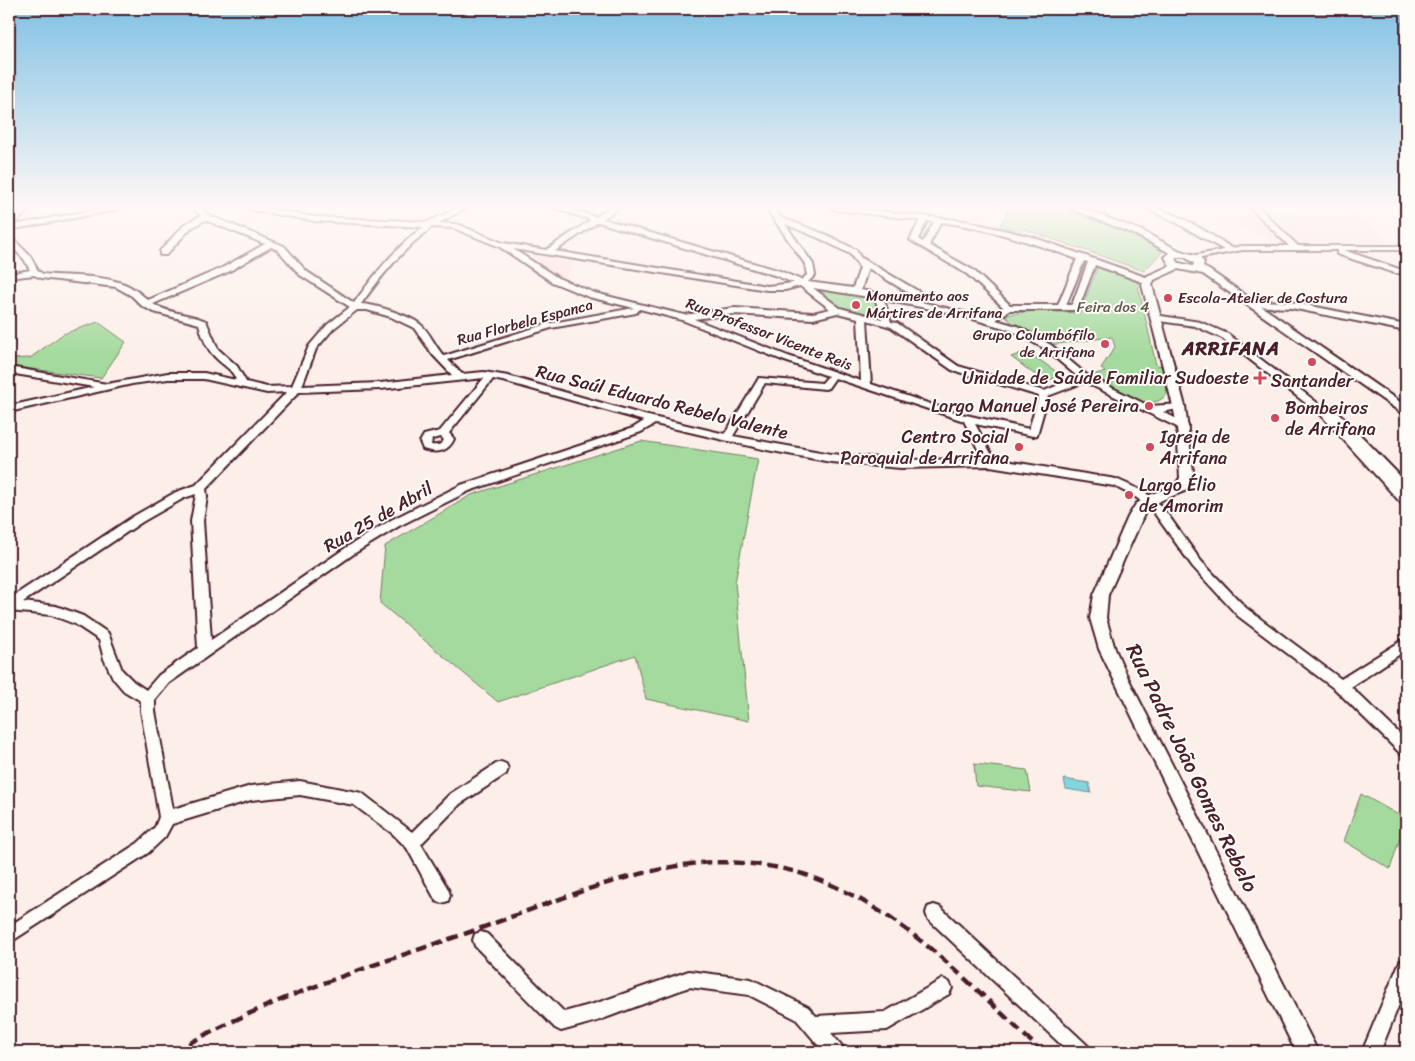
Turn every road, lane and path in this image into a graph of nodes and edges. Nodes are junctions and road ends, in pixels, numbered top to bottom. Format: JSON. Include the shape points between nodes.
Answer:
{"nodes":[{"id":1,"x":1082,"y":257,"type":"edge"},
{"id":2,"x":27,"y":258,"type":"edge"},
{"id":3,"x":248,"y":258,"type":"edge"},
{"id":4,"x":289,"y":258,"type":"edge"},
{"id":5,"x":394,"y":258,"type":"edge"},
{"id":6,"x":519,"y":258,"type":"edge"},
{"id":7,"x":575,"y":258,"type":"edge"},
{"id":8,"x":725,"y":258,"type":"edge"},
{"id":9,"x":805,"y":258,"type":"edge"},
{"id":10,"x":945,"y":258,"type":"edge"},
{"id":11,"x":1083,"y":258,"type":"edge"},
{"id":12,"x":1174,"y":258,"type":"edge"},
{"id":13,"x":1209,"y":258,"type":"edge"},
{"id":14,"x":1357,"y":258,"type":"edge"},
{"id":15,"x":1363,"y":258,"type":"edge"},
{"id":16,"x":1380,"y":258,"type":"edge"},
{"id":17,"x":858,"y":259,"type":"joint"},
{"id":18,"x":1178,"y":260,"type":"junction"},
{"id":19,"x":1092,"y":261,"type":"junction"},
{"id":20,"x":1368,"y":261,"type":"junction"},
{"id":21,"x":1196,"y":262,"type":"junction"},
{"id":22,"x":1402,"y":271,"type":"edge"},
{"id":23,"x":35,"y":272,"type":"junction"},
{"id":24,"x":9,"y":276,"type":"edge"},
{"id":25,"x":1406,"y":277,"type":"edge"},
{"id":26,"x":1148,"y":281,"type":"junction"},
{"id":27,"x":801,"y":283,"type":"junction"},
{"id":28,"x":1070,"y":287,"type":"junction"},
{"id":29,"x":1081,"y":290,"type":"junction"},
{"id":30,"x":856,"y":291,"type":"junction"},
{"id":31,"x":879,"y":296,"type":"junction"},
{"id":32,"x":917,"y":302,"type":"dead end"},
{"id":33,"x":145,"y":304,"type":"junction"},
{"id":34,"x":1254,"y":304,"type":"junction"},
{"id":35,"x":1062,"y":306,"type":"junction"},
{"id":36,"x":355,"y":307,"type":"junction"},
{"id":37,"x":1008,"y":307,"type":"junction"},
{"id":38,"x":645,"y":308,"type":"junction"},
{"id":39,"x":837,"y":310,"type":"junction"},
{"id":40,"x":1155,"y":315,"type":"junction"},
{"id":41,"x":862,"y":317,"type":"junction"},
{"id":42,"x":685,"y":318,"type":"junction"},
{"id":43,"x":989,"y":321,"type":"junction"},
{"id":44,"x":887,"y":323,"type":"junction"},
{"id":45,"x":1406,"y":328,"type":"edge"},
{"id":46,"x":442,"y":359,"type":"junction"},
{"id":47,"x":9,"y":370,"type":"edge"},
{"id":48,"x":833,"y":375,"type":"junction"},
{"id":49,"x":458,"y":376,"type":"junction"},
{"id":50,"x":491,"y":376,"type":"junction"},
{"id":51,"x":1084,"y":378,"type":"junction"},
{"id":52,"x":242,"y":383,"type":"junction"},
{"id":53,"x":866,"y":385,"type":"junction"},
{"id":54,"x":108,"y":386,"type":"junction"},
{"id":55,"x":296,"y":389,"type":"junction"},
{"id":56,"x":1044,"y":394,"type":"junction"},
{"id":57,"x":1179,"y":406,"type":"junction"},
{"id":58,"x":1142,"y":407,"type":"junction"},
{"id":59,"x":9,"y":409,"type":"edge"},
{"id":60,"x":1406,"y":412,"type":"edge"},
{"id":61,"x":968,"y":419,"type":"junction"},
{"id":62,"x":654,"y":420,"type":"junction"},
{"id":63,"x":1183,"y":426,"type":"junction"},
{"id":64,"x":443,"y":433,"type":"dead end"},
{"id":65,"x":727,"y":438,"type":"junction"},
{"id":66,"x":990,"y":462,"type":"junction"},
{"id":67,"x":200,"y":488,"type":"junction"},
{"id":68,"x":1406,"y":488,"type":"edge"},
{"id":69,"x":1148,"y":501,"type":"junction"},
{"id":70,"x":1406,"y":501,"type":"edge"},
{"id":71,"x":9,"y":605,"type":"edge"},
{"id":72,"x":1406,"y":643,"type":"edge"},
{"id":73,"x":204,"y":651,"type":"junction"},
{"id":74,"x":1342,"y":686,"type":"junction"},
{"id":75,"x":148,"y":698,"type":"junction"},
{"id":76,"x":1406,"y":748,"type":"edge"},
{"id":77,"x":501,"y":769,"type":"dead end"},
{"id":78,"x":167,"y":818,"type":"junction"},
{"id":79,"x":412,"y":843,"type":"junction"},
{"id":80,"x":442,"y":894,"type":"dead end"},
{"id":81,"x":934,"y":913,"type":"dead end"},
{"id":82,"x":9,"y":935,"type":"edge"},
{"id":83,"x":481,"y":940,"type":"dead end"},
{"id":84,"x":1406,"y":968,"type":"edge"},
{"id":85,"x":943,"y":988,"type":"dead end"},
{"id":86,"x":813,"y":1025,"type":"junction"},
{"id":87,"x":836,"y":1052,"type":"edge"},
{"id":88,"x":1082,"y":1052,"type":"edge"},
{"id":89,"x":1307,"y":1052,"type":"edge"},
{"id":90,"x":1371,"y":1052,"type":"edge"}],
"edges":[{"from":1,"to":28,"type":"street"},
{"from":2,"to":23,"type":"street"},
{"from":3,"to":33,"type":"street","via":[[195,285]]},
{"from":4,"to":36,"type":"street","via":[[303,273]]},
{"from":5,"to":36,"type":"street"},
{"from":6,"to":38,"type":"street","name":"Rua Professor Vicente Reis","via":[[572,288]]},
{"from":7,"to":27,"type":"street","via":[[767,288]]},
{"from":8,"to":27,"type":"street"},
{"from":9,"to":27,"type":"street","via":[[811,275]]},
{"from":10,"to":37,"type":"street","via":[[970,272]]},
{"from":11,"to":19,"type":"street"},
{"from":12,"to":18,"type":"main road"},
{"from":13,"to":21,"type":"street"},
{"from":14,"to":20,"type":"street"},
{"from":15,"to":20,"type":"street"},
{"from":16,"to":22,"type":"street"},
{"from":17,"to":30,"type":"street","via":[[864,268]]},
{"from":17,"to":32,"type":"street","via":[[920,296]]},
{"from":18,"to":21,"type":"main road","via":[[1186,268]]},
{"from":18,"to":26,"type":"main road"},
{"from":19,"to":26,"type":"street"},
{"from":19,"to":29,"type":"street"},
{"from":20,"to":22,"type":"street"},
{"from":21,"to":34,"type":"main road"},
{"from":22,"to":25,"type":"street"},
{"from":23,"to":24,"type":"street"},
{"from":23,"to":33,"type":"street","via":[[42,276],[126,287]]},
{"from":26,"to":40,"type":"main road"},
{"from":27,"to":30,"type":"street"},
{"from":27,"to":39,"type":"street"},
{"from":28,"to":29,"type":"street"},
{"from":28,"to":35,"type":"street"},
{"from":29,"to":35,"type":"street","via":[[1075,308]]},
{"from":30,"to":31,"type":"street"},
{"from":31,"to":43,"type":"street"},
{"from":31,"to":44,"type":"street"},
{"from":33,"to":52,"type":"street","via":[[203,323],[209,342],[218,355],[238,369]]},
{"from":34,"to":45,"type":"street","via":[[1291,305]]},
{"from":34,"to":60,"type":"main road"},
{"from":35,"to":37,"type":"street"},
{"from":36,"to":46,"type":"street","via":[[368,307],[417,326]]},
{"from":36,"to":55,"type":"street","via":[[330,327],[312,348]]},
{"from":37,"to":43,"type":"street"},
{"from":38,"to":42,"type":"street","name":"Rua Professor Vicente Reis"},
{"from":38,"to":46,"type":"street","name":"Rua Florbela Espanca","via":[[550,326]]},
{"from":39,"to":41,"type":"street"},
{"from":39,"to":42,"type":"street","via":[[813,316],[734,311]]},
{"from":40,"to":57,"type":"main road"},
{"from":40,"to":68,"type":"street","via":[[1206,321],[1230,331],[1333,411]]},
{"from":40,"to":70,"type":"street","via":[[1197,324],[1225,336],[1324,413]]},
{"from":41,"to":44,"type":"street"},
{"from":41,"to":53,"type":"street"},
{"from":42,"to":48,"type":"street","name":"Rua Professor Vicente Reis"},
{"from":43,"to":51,"type":"street","via":[[1014,328],[1048,347]]},
{"from":44,"to":56,"type":"street","via":[[955,368]]},
{"from":46,"to":49,"type":"street"},
{"from":47,"to":54,"type":"street"},
{"from":48,"to":53,"type":"street","name":"Rua Professor Vicente Reis"},
{"from":48,"to":65,"type":"street","via":[[825,386],[762,380]]},
{"from":49,"to":50,"type":"street","name":"Rua Saúl Eduardo Rebelo Valente"},
{"from":49,"to":55,"type":"street","name":"Rua Saúl Eduardo Rebelo Valente","via":[[380,386]]},
{"from":50,"to":62,"type":"street","name":"Rua Saúl Eduardo Rebelo Valente"},
{"from":50,"to":64,"type":"street"},
{"from":51,"to":56,"type":"street"},
{"from":51,"to":58,"type":"street"},
{"from":52,"to":54,"type":"street","name":"Rua Saúl Eduardo Rebelo Valente","via":[[204,376],[168,376]]},
{"from":52,"to":55,"type":"street","name":"Rua Saúl Eduardo Rebelo Valente","via":[[267,390]]},
{"from":53,"to":61,"type":"street","name":"Rua Professor Vicente Reis"},
{"from":54,"to":59,"type":"street","name":"Rua Saúl Eduardo Rebelo Valente"},
{"from":55,"to":67,"type":"street"},
{"from":56,"to":61,"type":"street","name":"Rua Professor Vicente Reis","via":[[1033,433]]},
{"from":57,"to":58,"type":"street","via":[[1163,409]]},
{"from":57,"to":63,"type":"main road"},
{"from":58,"to":63,"type":"street"},
{"from":61,"to":66,"type":"street"},
{"from":62,"to":65,"type":"street","name":"Rua Saúl Eduardo Rebelo Valente"},
{"from":62,"to":73,"type":"street","name":"Rua 25 de Abril","via":[[637,430],[465,488],[395,523]]},
{"from":63,"to":69,"type":"main road","via":[[1187,471],[1184,483],[1172,492]]},
{"from":65,"to":66,"type":"street","name":"Rua Saúl Eduardo Rebelo Valente","via":[[831,458],[892,463]]},
{"from":66,"to":69,"type":"street","name":"Rua Saúl Eduardo Rebelo Valente","via":[[1094,478],[1125,486]]},
{"from":67,"to":71,"type":"street","via":[[180,495],[138,519]]},
{"from":67,"to":73,"type":"street","via":[[202,497],[197,521]]},
{"from":69,"to":74,"type":"street","via":[[1198,564],[1242,612]]},
{"from":69,"to":89,"type":"main road","name":"Rua Padre João Gomes Rebelo","via":[[1135,517],[1101,595],[1098,618],[1107,650]]},
{"from":71,"to":75,"type":"street","via":[[52,610],[79,620],[104,637],[112,668],[119,680]]},
{"from":72,"to":74,"type":"street"},
{"from":73,"to":75,"type":"street","name":"Rua 25 de Abril","via":[[164,679]]},
{"from":74,"to":76,"type":"street"},
{"from":75,"to":78,"type":"street"},
{"from":77,"to":79,"type":"street","via":[[455,799]]},
{"from":78,"to":79,"type":"street","via":[[251,793],[300,788],[357,798]]},
{"from":78,"to":82,"type":"street","via":[[160,832],[143,848]]},
{"from":79,"to":80,"type":"street"},
{"from":81,"to":88,"type":"street"},
{"from":83,"to":86,"type":"street","via":[[561,1022],[689,979],[751,987],[802,1013]]},
{"from":84,"to":90,"type":"street"},
{"from":85,"to":86,"type":"street","via":[[887,1022]]},
{"from":86,"to":87,"type":"street"}]}
